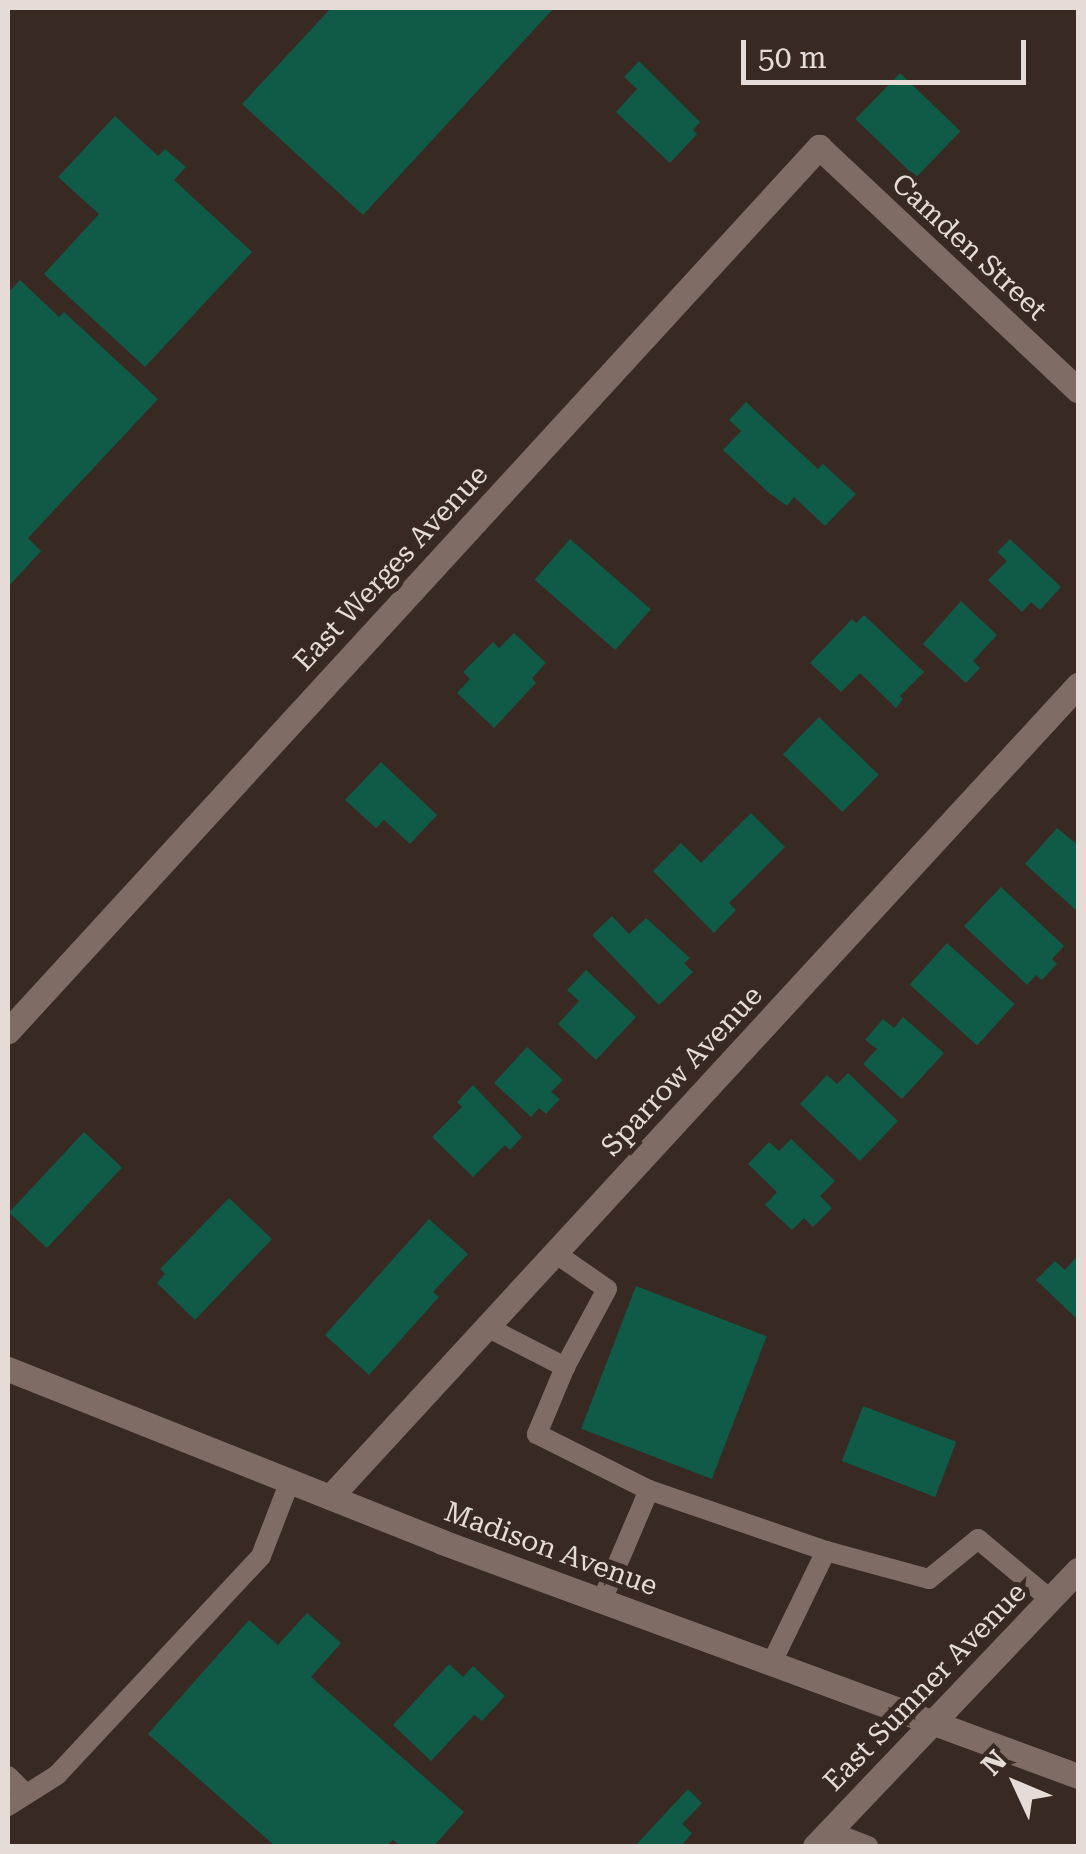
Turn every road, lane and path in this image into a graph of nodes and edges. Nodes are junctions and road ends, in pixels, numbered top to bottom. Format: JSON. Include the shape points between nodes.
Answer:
{"nodes":[{"id":1,"x":818,"y":147,"type":"joint"},
{"id":2,"x":1078,"y":390,"type":"edge"},
{"id":3,"x":1078,"y":685,"type":"edge"},
{"id":4,"x":8,"y":1031,"type":"edge"},
{"id":5,"x":555,"y":1253,"type":"junction"},
{"id":6,"x":486,"y":1328,"type":"junction"},
{"id":7,"x":565,"y":1367,"type":"junction"},
{"id":8,"x":8,"y":1369,"type":"edge"},
{"id":9,"x":290,"y":1481,"type":"junction"},
{"id":10,"x":649,"y":1490,"type":"junction"},
{"id":11,"x":330,"y":1497,"type":"junction"},
{"id":12,"x":826,"y":1552,"type":"junction"},
{"id":13,"x":1078,"y":1570,"type":"edge"},
{"id":14,"x":602,"y":1600,"type":"junction"},
{"id":15,"x":1051,"y":1600,"type":"junction"},
{"id":16,"x":772,"y":1662,"type":"junction"},
{"id":17,"x":932,"y":1720,"type":"junction"},
{"id":18,"x":8,"y":1776,"type":"edge"},
{"id":19,"x":1078,"y":1776,"type":"edge"},
{"id":20,"x":26,"y":1794,"type":"junction"},
{"id":21,"x":8,"y":1806,"type":"edge"},
{"id":22,"x":822,"y":1839,"type":"edge"},
{"id":23,"x":868,"y":1846,"type":"edge"}],
"edges":[{"from":1,"to":2,"type":"street","name":"Camden Street"},
{"from":1,"to":4,"type":"street","name":"East Werges Avenue"},
{"from":3,"to":5,"type":"street","name":"Sparrow Avenue"},
{"from":5,"to":6,"type":"street","name":"Sparrow Avenue"},
{"from":5,"to":7,"type":"lane","via":[[607,1288]]},
{"from":6,"to":7,"type":"lane"},
{"from":6,"to":11,"type":"street","name":"Sparrow Avenue"},
{"from":7,"to":10,"type":"lane","via":[[537,1434]]},
{"from":8,"to":9,"type":"street","name":"Madison Avenue"},
{"from":9,"to":11,"type":"street","name":"Madison Avenue"},
{"from":9,"to":20,"type":"lane","via":[[261,1556],[57,1775]]},
{"from":10,"to":12,"type":"lane"},
{"from":10,"to":14,"type":"lane"},
{"from":11,"to":14,"type":"street","name":"Madison Avenue"},
{"from":12,"to":15,"type":"lane","via":[[929,1579],[978,1539]]},
{"from":12,"to":16,"type":"lane"},
{"from":13,"to":15,"type":"street","name":"East Sumner Avenue"},
{"from":14,"to":16,"type":"street","name":"Madison Avenue"},
{"from":15,"to":17,"type":"street","name":"East Sumner Avenue"},
{"from":16,"to":17,"type":"street","name":"Madison Avenue"},
{"from":17,"to":19,"type":"street","name":"Madison Avenue"},
{"from":17,"to":22,"type":"street","name":"East Sumner Avenue"},
{"from":18,"to":20,"type":"lane"},
{"from":20,"to":21,"type":"lane"},
{"from":22,"to":23,"type":"lane"}]}
